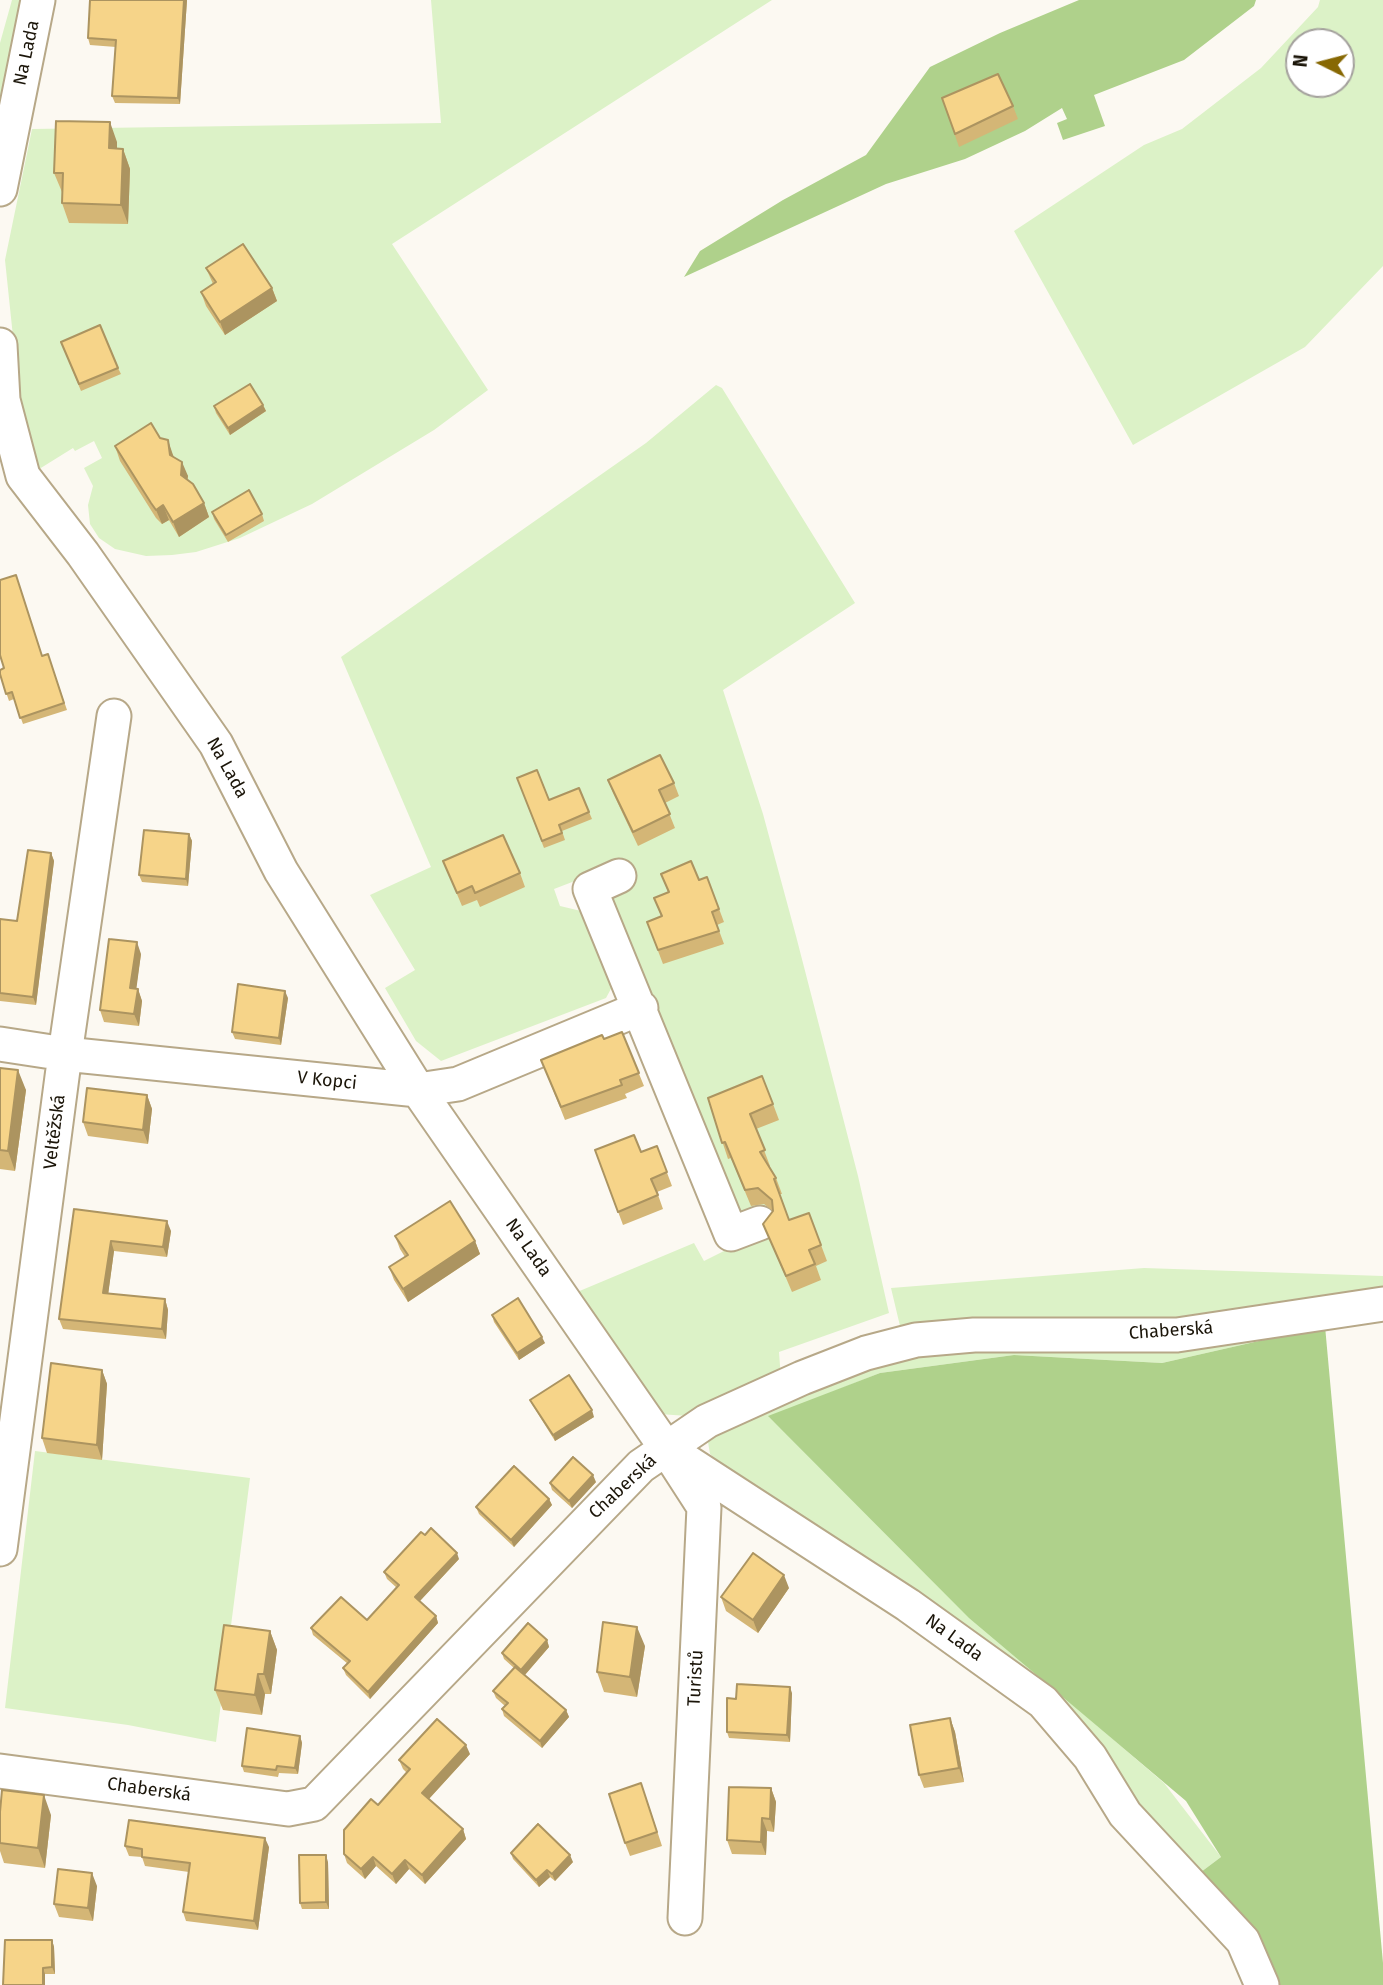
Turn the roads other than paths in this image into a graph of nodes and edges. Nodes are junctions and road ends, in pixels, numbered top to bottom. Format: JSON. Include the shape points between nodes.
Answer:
{"nodes":[{"id":1,"x":38,"y":0,"type":"edge"},
{"id":2,"x":0,"y":189,"type":"edge"},
{"id":3,"x":0,"y":345,"type":"edge"},
{"id":4,"x":114,"y":716,"type":"dead end"},
{"id":5,"x":592,"y":888,"type":"dead end"},
{"id":6,"x":640,"y":1007,"type":"junction"},
{"id":7,"x":0,"y":1044,"type":"edge"},
{"id":8,"x":65,"y":1054,"type":"junction"},
{"id":9,"x":418,"y":1090,"type":"junction"},
{"id":10,"x":760,"y":1223,"type":"edge"},
{"id":11,"x":1383,"y":1304,"type":"edge"},
{"id":12,"x":666,"y":1448,"type":"junction"},
{"id":13,"x":0,"y":1549,"type":"edge"},
{"id":14,"x":0,"y":1771,"type":"edge"},
{"id":15,"x":685,"y":1918,"type":"dead end"},
{"id":16,"x":1262,"y":1985,"type":"edge"}],
"edges":[{"from":1,"to":2,"type":"street","name":"Na Lada"},
{"from":3,"to":9,"type":"street","name":"Na Lada","via":[[3,400],[23,476],[216,744],[281,871]]},
{"from":4,"to":8,"type":"street","name":"Veltěžská"},
{"from":5,"to":6,"type":"street"},
{"from":6,"to":9,"type":"street","name":"V Kopci","via":[[458,1084]]},
{"from":6,"to":10,"type":"street","via":[[731,1234]]},
{"from":7,"to":8,"type":"street","name":"V Kopci"},
{"from":8,"to":9,"type":"street","name":"V Kopci"},
{"from":8,"to":13,"type":"street","name":"Veltěžská"},
{"from":9,"to":12,"type":"street","name":"Na Lada"},
{"from":11,"to":12,"type":"street","name":"Chaberská","via":[[1177,1335],[974,1335],[916,1340],[802,1378],[707,1421]]},
{"from":12,"to":14,"type":"street","name":"Chaberská","via":[[641,1466],[314,1804],[288,1809]]},
{"from":12,"to":15,"type":"street","name":"Turistů","via":[[704,1507]]},
{"from":12,"to":16,"type":"street","name":"Na Lada","via":[[908,1605],[1043,1702],[1090,1757],[1125,1814],[1243,1941]]}]}
